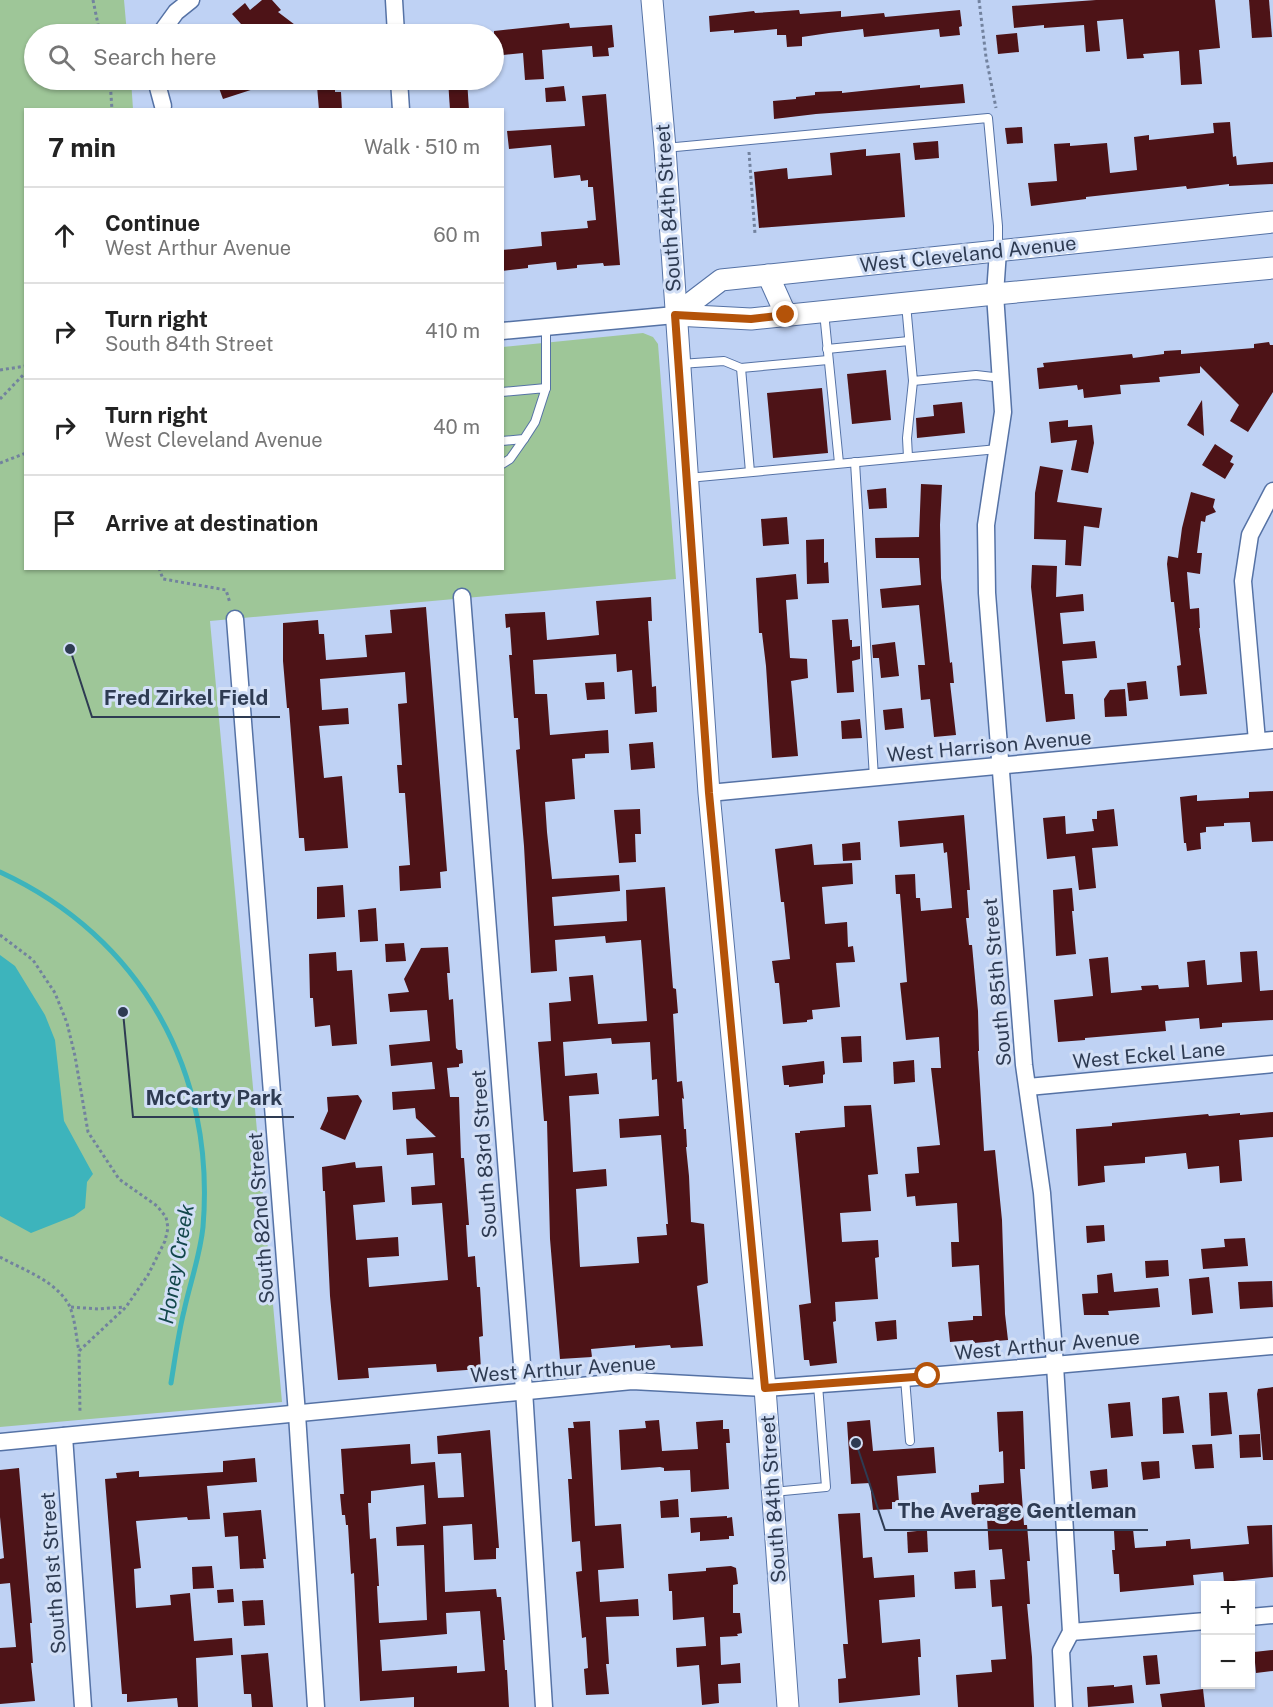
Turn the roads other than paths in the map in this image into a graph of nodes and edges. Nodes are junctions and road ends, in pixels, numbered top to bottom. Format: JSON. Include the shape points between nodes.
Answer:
{"nodes":[{"id":1,"x":191,"y":0,"type":"edge"},
{"id":2,"x":394,"y":0,"type":"edge"},
{"id":3,"x":652,"y":0,"type":"edge"},
{"id":4,"x":167,"y":24,"type":"edge"},
{"id":5,"x":395,"y":24,"type":"edge"},
{"id":6,"x":159,"y":90,"type":"edge"},
{"id":7,"x":400,"y":90,"type":"edge"},
{"id":8,"x":163,"y":106,"type":"dead end"},
{"id":9,"x":401,"y":108,"type":"edge"},
{"id":10,"x":665,"y":148,"type":"junction"},
{"id":11,"x":1273,"y":222,"type":"edge"},
{"id":12,"x":998,"y":251,"type":"junction"},
{"id":13,"x":1273,"y":268,"type":"edge"},
{"id":14,"x":768,"y":275,"type":"junction"},
{"id":15,"x":995,"y":294,"type":"junction"},
{"id":16,"x":906,"y":303,"type":"junction"},
{"id":17,"x":824,"y":311,"type":"junction"},
{"id":18,"x":675,"y":315,"type":"junction"},
{"id":19,"x":786,"y":315,"type":"junction"},
{"id":20,"x":546,"y":327,"type":"junction"},
{"id":21,"x":504,"y":331,"type":"edge"},
{"id":22,"x":909,"y":341,"type":"junction"},
{"id":23,"x":827,"y":349,"type":"junction"},
{"id":24,"x":828,"y":360,"type":"junction"},
{"id":25,"x":679,"y":364,"type":"junction"},
{"id":26,"x":741,"y":368,"type":"junction"},
{"id":27,"x":1002,"y":378,"type":"junction"},
{"id":28,"x":913,"y":381,"type":"junction"},
{"id":29,"x":546,"y":388,"type":"junction"},
{"id":30,"x":504,"y":392,"type":"edge"},
{"id":31,"x":524,"y":439,"type":"junction"},
{"id":32,"x":504,"y":441,"type":"edge"},
{"id":33,"x":998,"y":449,"type":"junction"},
{"id":34,"x":908,"y":457,"type":"junction"},
{"id":35,"x":855,"y":462,"type":"junction"},
{"id":36,"x":504,"y":463,"type":"edge"},
{"id":37,"x":839,"y":464,"type":"junction"},
{"id":38,"x":750,"y":472,"type":"junction"},
{"id":39,"x":687,"y":478,"type":"junction"},
{"id":40,"x":1273,"y":491,"type":"edge"},
{"id":41,"x":462,"y":597,"type":"dead end"},
{"id":42,"x":235,"y":619,"type":"road end"},
{"id":43,"x":1265,"y":741,"type":"edge"},
{"id":44,"x":1002,"y":767,"type":"junction"},
{"id":45,"x":874,"y":778,"type":"junction"},
{"id":46,"x":709,"y":793,"type":"junction"},
{"id":47,"x":1273,"y":1064,"type":"edge"},
{"id":48,"x":1028,"y":1087,"type":"junction"},
{"id":49,"x":1273,"y":1347,"type":"edge"},
{"id":50,"x":1055,"y":1365,"type":"junction"},
{"id":51,"x":905,"y":1378,"type":"junction"},
{"id":52,"x":818,"y":1385,"type":"junction"},
{"id":53,"x":765,"y":1388,"type":"junction"},
{"id":54,"x":524,"y":1390,"type":"junction"},
{"id":55,"x":297,"y":1414,"type":"junction"},
{"id":56,"x":64,"y":1436,"type":"junction"},
{"id":57,"x":910,"y":1441,"type":"dead end"},
{"id":58,"x":0,"y":1442,"type":"edge"},
{"id":59,"x":772,"y":1492,"type":"junction"},
{"id":60,"x":1273,"y":1615,"type":"edge"},
{"id":61,"x":1255,"y":1617,"type":"edge"},
{"id":62,"x":1201,"y":1621,"type":"edge"},
{"id":63,"x":1071,"y":1632,"type":"junction"},
{"id":64,"x":83,"y":1707,"type":"edge"},
{"id":65,"x":316,"y":1707,"type":"edge"},
{"id":66,"x":544,"y":1707,"type":"edge"},
{"id":67,"x":788,"y":1707,"type":"edge"},
{"id":68,"x":1064,"y":1707,"type":"edge"}],
"edges":[{"from":1,"to":4,"type":"street"},
{"from":2,"to":5,"type":"street"},
{"from":3,"to":10,"type":"street","name":"South 84th Street"},
{"from":6,"to":8,"type":"street"},
{"from":7,"to":9,"type":"street"},
{"from":10,"to":12,"type":"lane","via":[[988,118]]},
{"from":10,"to":18,"type":"street","name":"South 84th Street"},
{"from":11,"to":12,"type":"street","name":"West Cleveland Avenue"},
{"from":12,"to":14,"type":"street","name":"West Cleveland Avenue"},
{"from":12,"to":15,"type":"street","name":"South 85th Street"},
{"from":13,"to":15,"type":"street"},
{"from":14,"to":18,"type":"street","name":"West Cleveland Avenue","via":[[721,280]]},
{"from":14,"to":19,"type":"street"},
{"from":15,"to":16,"type":"street"},
{"from":15,"to":27,"type":"street","name":"South 85th Street"},
{"from":16,"to":17,"type":"street"},
{"from":16,"to":22,"type":"lane"},
{"from":17,"to":19,"type":"street"},
{"from":17,"to":23,"type":"lane"},
{"from":18,"to":19,"type":"street","via":[[751,319]]},
{"from":18,"to":20,"type":"street"},
{"from":18,"to":25,"type":"street","name":"South 84th Street"},
{"from":20,"to":21,"type":"street"},
{"from":20,"to":29,"type":"lane"},
{"from":22,"to":23,"type":"lane"},
{"from":22,"to":28,"type":"lane"},
{"from":23,"to":24,"type":"lane"},
{"from":24,"to":26,"type":"lane"},
{"from":24,"to":37,"type":"lane"},
{"from":25,"to":26,"type":"lane","via":[[724,361]]},
{"from":25,"to":39,"type":"street","name":"South 84th Street"},
{"from":26,"to":38,"type":"lane"},
{"from":27,"to":28,"type":"lane","via":[[976,375]]},
{"from":27,"to":33,"type":"street","name":"South 85th Street","via":[[1004,412]]},
{"from":28,"to":34,"type":"lane"},
{"from":29,"to":30,"type":"lane"},
{"from":29,"to":31,"type":"lane","via":[[535,422]]},
{"from":31,"to":32,"type":"lane"},
{"from":31,"to":36,"type":"lane"},
{"from":33,"to":34,"type":"lane"},
{"from":33,"to":44,"type":"street","name":"South 85th Street","via":[[986,525],[987,593]]},
{"from":34,"to":35,"type":"lane"},
{"from":35,"to":37,"type":"lane"},
{"from":35,"to":45,"type":"lane"},
{"from":37,"to":38,"type":"lane"},
{"from":38,"to":39,"type":"lane"},
{"from":39,"to":46,"type":"street","name":"South 84th Street"},
{"from":40,"to":43,"type":"street","via":[[1250,535],[1243,580]]},
{"from":41,"to":54,"type":"street","name":"South 83rd Street"},
{"from":42,"to":55,"type":"street","name":"South 82nd Street"},
{"from":43,"to":44,"type":"street","name":"West Harrison Avenue"},
{"from":44,"to":45,"type":"street","name":"West Harrison Avenue"},
{"from":44,"to":48,"type":"street","name":"South 85th Street"},
{"from":45,"to":46,"type":"street","name":"West Harrison Avenue"},
{"from":46,"to":53,"type":"street","name":"South 84th Street"},
{"from":47,"to":48,"type":"street","name":"West Eckel Lane"},
{"from":48,"to":50,"type":"street","name":"South 85th Street","via":[[1042,1193]]},
{"from":49,"to":50,"type":"street","name":"West Arthur Avenue"},
{"from":50,"to":51,"type":"street","name":"West Arthur Avenue"},
{"from":50,"to":63,"type":"street","name":"South 85th Street"},
{"from":51,"to":52,"type":"street","name":"West Arthur Avenue"},
{"from":51,"to":57,"type":"lane"},
{"from":52,"to":53,"type":"street","name":"West Arthur Avenue"},
{"from":52,"to":59,"type":"lane","via":[[826,1486]]},
{"from":53,"to":54,"type":"street","name":"West Arthur Avenue","via":[[632,1381]]},
{"from":53,"to":59,"type":"street","name":"South 84th Street"},
{"from":54,"to":55,"type":"street","name":"West Arthur Avenue"},
{"from":54,"to":66,"type":"street","name":"South 83rd Street"},
{"from":55,"to":56,"type":"street","name":"West Arthur Avenue"},
{"from":55,"to":65,"type":"street","name":"South 82nd Street"},
{"from":56,"to":58,"type":"street","name":"West Arthur Avenue"},
{"from":56,"to":64,"type":"street","name":"South 81st Street"},
{"from":59,"to":67,"type":"street","name":"South 84th Street"},
{"from":60,"to":61,"type":"street"},
{"from":62,"to":63,"type":"street"},
{"from":63,"to":68,"type":"street","name":"South 85th Street","via":[[1061,1651]]}]}
